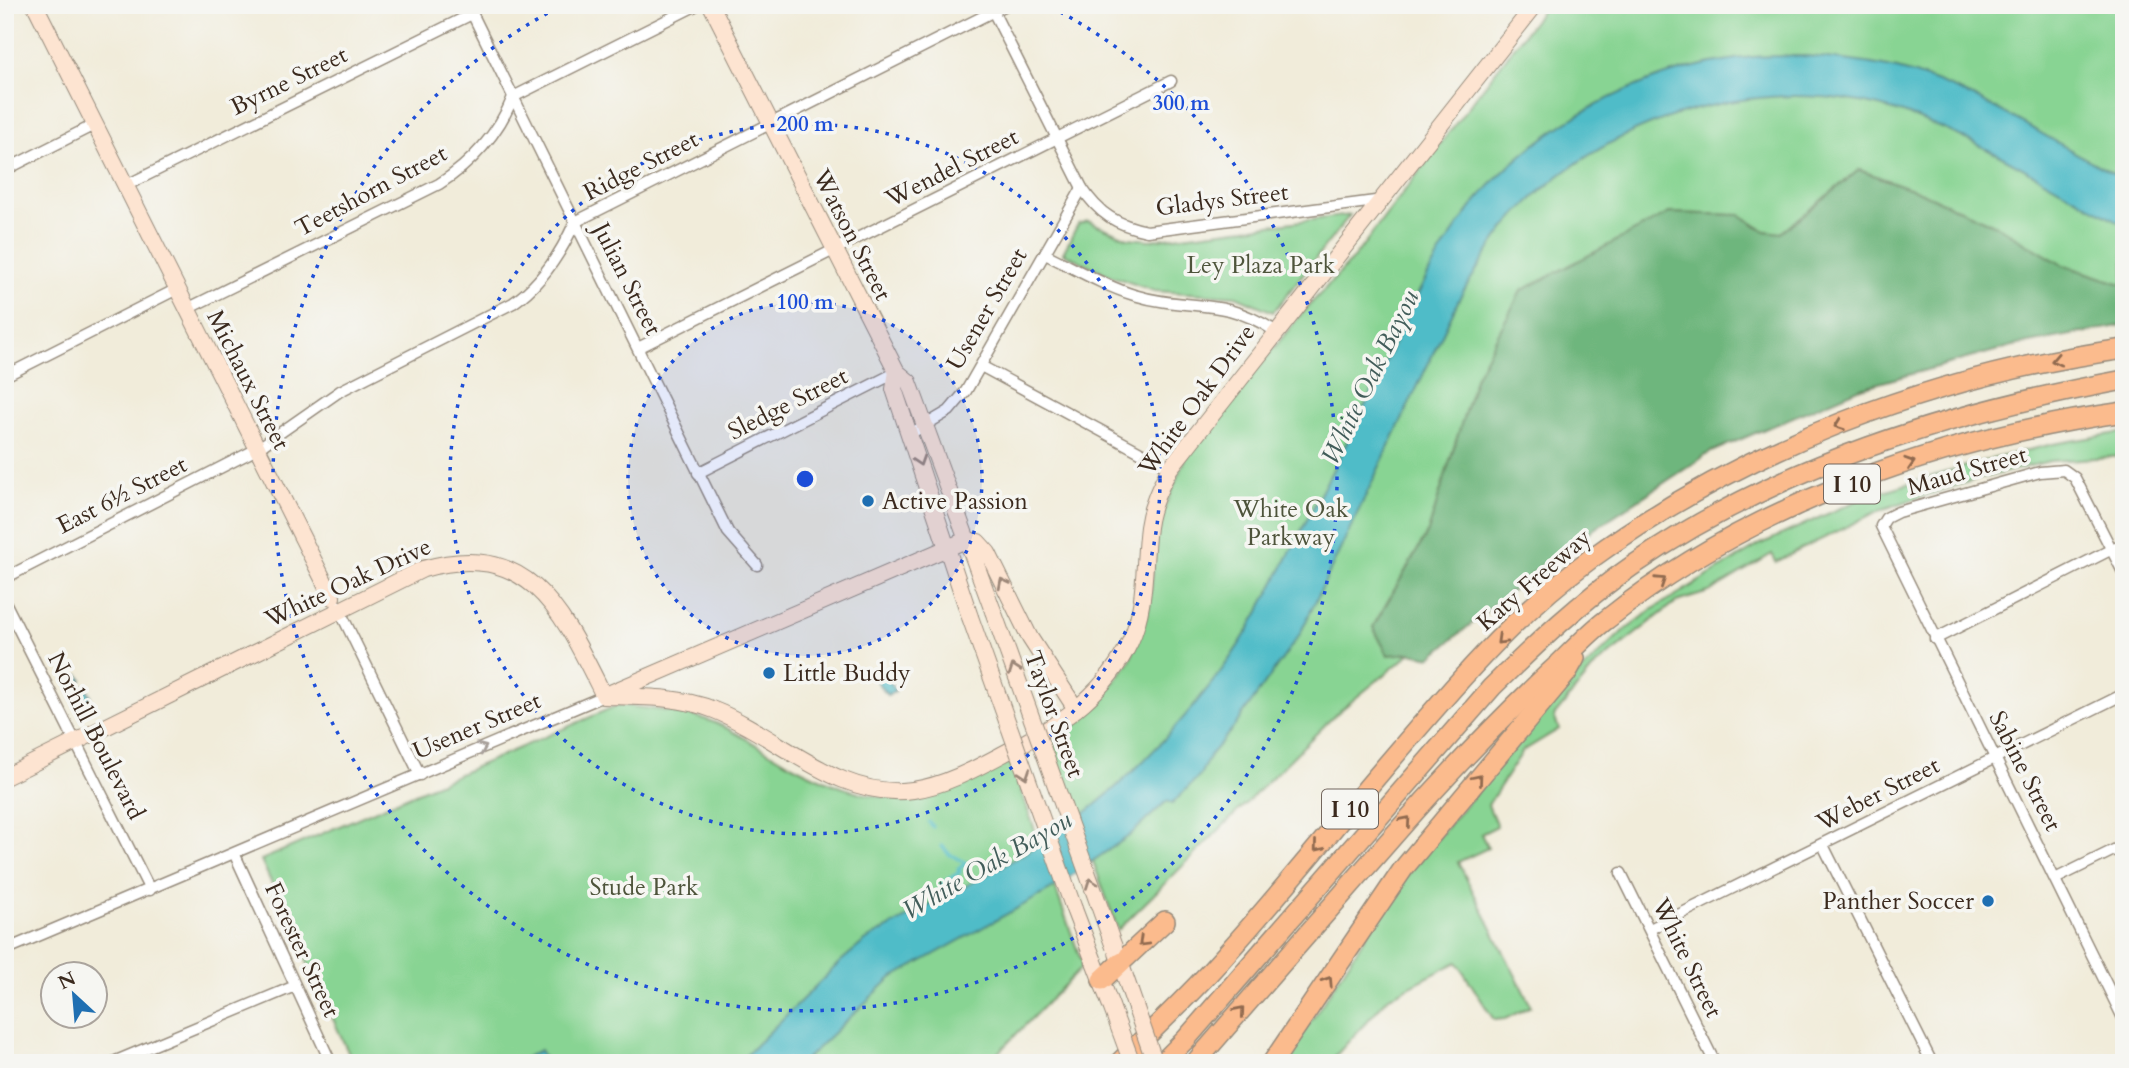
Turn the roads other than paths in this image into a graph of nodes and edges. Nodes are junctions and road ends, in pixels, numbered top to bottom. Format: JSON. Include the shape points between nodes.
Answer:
{"nodes":[{"id":1,"x":35,"y":5,"type":"edge"},
{"id":2,"x":697,"y":5,"type":"edge"},
{"id":3,"x":711,"y":5,"type":"edge"},
{"id":4,"x":1006,"y":5,"type":"edge"},
{"id":5,"x":1535,"y":5,"type":"edge"},
{"id":6,"x":992,"y":8,"type":"edge"},
{"id":7,"x":470,"y":9,"type":"edge"},
{"id":8,"x":1171,"y":81,"type":"dead end"},
{"id":9,"x":513,"y":97,"type":"junction"},
{"id":10,"x":770,"y":124,"type":"junction"},
{"id":11,"x":94,"y":125,"type":"junction"},
{"id":12,"x":1057,"y":138,"type":"junction"},
{"id":13,"x":5,"y":170,"type":"edge"},
{"id":14,"x":125,"y":186,"type":"junction"},
{"id":15,"x":1082,"y":188,"type":"junction"},
{"id":16,"x":1383,"y":200,"type":"junction"},
{"id":17,"x":575,"y":222,"type":"junction"},
{"id":18,"x":834,"y":250,"type":"junction"},
{"id":19,"x":1045,"y":254,"type":"junction"},
{"id":20,"x":177,"y":289,"type":"junction"},
{"id":21,"x":187,"y":309,"type":"junction"},
{"id":22,"x":1275,"y":331,"type":"junction"},
{"id":23,"x":638,"y":348,"type":"junction"},
{"id":24,"x":2124,"y":349,"type":"edge"},
{"id":25,"x":981,"y":366,"type":"junction"},
{"id":26,"x":897,"y":372,"type":"junction"},
{"id":27,"x":5,"y":376,"type":"edge"},
{"id":28,"x":2124,"y":380,"type":"edge"},
{"id":29,"x":2124,"y":412,"type":"edge"},
{"id":30,"x":927,"y":426,"type":"junction"},
{"id":31,"x":910,"y":433,"type":"junction"},
{"id":32,"x":257,"y":449,"type":"junction"},
{"id":33,"x":1170,"y":468,"type":"junction"},
{"id":34,"x":698,"y":473,"type":"junction"},
{"id":35,"x":966,"y":540,"type":"junction"},
{"id":36,"x":1887,"y":542,"type":"joint"},
{"id":37,"x":2124,"y":543,"type":"edge"},
{"id":38,"x":948,"y":548,"type":"junction"},
{"id":39,"x":2111,"y":549,"type":"junction"},
{"id":40,"x":757,"y":565,"type":"dead end"},
{"id":41,"x":2124,"y":574,"type":"edge"},
{"id":42,"x":5,"y":578,"type":"edge"},
{"id":43,"x":5,"y":602,"type":"edge"},
{"id":44,"x":336,"y":603,"type":"junction"},
{"id":45,"x":1588,"y":636,"type":"junction"},
{"id":46,"x":1935,"y":639,"type":"junction"},
{"id":47,"x":653,"y":673,"type":"junction"},
{"id":48,"x":2124,"y":694,"type":"edge"},
{"id":49,"x":604,"y":696,"type":"junction"},
{"id":50,"x":661,"y":697,"type":"junction"},
{"id":51,"x":1076,"y":709,"type":"junction"},
{"id":52,"x":75,"y":741,"type":"junction"},
{"id":53,"x":1995,"y":758,"type":"junction"},
{"id":54,"x":419,"y":775,"type":"junction"},
{"id":55,"x":5,"y":777,"type":"edge"},
{"id":56,"x":1823,"y":845,"type":"junction"},
{"id":57,"x":2124,"y":845,"type":"edge"},
{"id":58,"x":235,"y":855,"type":"junction"},
{"id":59,"x":1621,"y":873,"type":"dead end"},
{"id":60,"x":2055,"y":879,"type":"junction"},
{"id":61,"x":150,"y":890,"type":"junction"},
{"id":62,"x":1165,"y":921,"type":"dead end"},
{"id":63,"x":1650,"y":929,"type":"junction"},
{"id":64,"x":5,"y":950,"type":"edge"},
{"id":65,"x":1117,"y":955,"type":"junction"},
{"id":66,"x":1099,"y":971,"type":"junction"},
{"id":67,"x":295,"y":986,"type":"junction"},
{"id":68,"x":2119,"y":1000,"type":"edge"},
{"id":69,"x":2124,"y":1020,"type":"edge"},
{"id":70,"x":111,"y":1063,"type":"edge"},
{"id":71,"x":331,"y":1063,"type":"edge"},
{"id":72,"x":1119,"y":1063,"type":"edge"},
{"id":73,"x":1132,"y":1063,"type":"edge"},
{"id":74,"x":1155,"y":1063,"type":"edge"},
{"id":75,"x":1162,"y":1063,"type":"edge"},
{"id":76,"x":1195,"y":1063,"type":"edge"},
{"id":77,"x":1272,"y":1063,"type":"edge"},
{"id":78,"x":1715,"y":1063,"type":"edge"},
{"id":79,"x":1932,"y":1063,"type":"edge"}],
"edges":[{"from":1,"to":11,"type":"street","name":"Michaux Street"},
{"from":2,"to":9,"type":"street"},
{"from":3,"to":10,"type":"street","name":"Watson Street"},
{"from":4,"to":6,"type":"street","name":"Ridge Street"},
{"from":5,"to":16,"type":"street","name":"White Oak Drive"},
{"from":6,"to":10,"type":"street","name":"Ridge Street"},
{"from":6,"to":12,"type":"street","name":"Gladys Street"},
{"from":7,"to":9,"type":"street","name":"Julian Street"},
{"from":7,"to":14,"type":"street","name":"Byrne Street"},
{"from":8,"to":12,"type":"street","name":"Wendel Street"},
{"from":9,"to":17,"type":"street","name":"Julian Street"},
{"from":9,"to":21,"type":"street","name":"Teetshorn Street","via":[[504,120],[452,176]]},
{"from":10,"to":17,"type":"street","name":"Ridge Street"},
{"from":10,"to":18,"type":"street","name":"Watson Street"},
{"from":11,"to":13,"type":"street"},
{"from":11,"to":14,"type":"street","name":"Michaux Street"},
{"from":12,"to":15,"type":"street","name":"Gladys Street"},
{"from":12,"to":18,"type":"street","name":"Wendel Street"},
{"from":14,"to":20,"type":"street","name":"Michaux Street"},
{"from":15,"to":16,"type":"street","name":"Gladys Street","via":[[1096,209],[1112,220],[1147,231]]},
{"from":15,"to":19,"type":"street","name":"Usener Street"},
{"from":16,"to":22,"type":"street","name":"White Oak Drive"},
{"from":17,"to":23,"type":"street","name":"Julian Street"},
{"from":17,"to":32,"type":"street","name":"Ridge Street","via":[[552,264],[523,296],[340,391]]},
{"from":18,"to":23,"type":"street","name":"Wendel Street"},
{"from":18,"to":26,"type":"street","name":"Watson Street"},
{"from":19,"to":22,"type":"street","via":[[1136,296],[1220,306],[1255,318]]},
{"from":19,"to":25,"type":"street","name":"Usener Street"},
{"from":20,"to":21,"type":"street","name":"Michaux Street"},
{"from":20,"to":27,"type":"street"},
{"from":21,"to":32,"type":"street","name":"Michaux Street"},
{"from":22,"to":33,"type":"street","name":"White Oak Drive"},
{"from":23,"to":34,"type":"street","name":"Julian Street"},
{"from":24,"to":72,"type":"highway","name":"Katy Freeway","number":"I 10","one_way":true,"via":[[2004,371],[1830,428],[1723,477],[1588,561],[1420,723],[1217,965]]},
{"from":25,"to":30,"type":"street","name":"Usener Street","via":[[949,411]]},
{"from":25,"to":33,"type":"street"},
{"from":26,"to":30,"type":"street","name":"Watson Street","via":[[909,382]]},
{"from":26,"to":31,"type":"street","name":"Watson Street","via":[[894,389]]},
{"from":26,"to":34,"type":"street","name":"Sledge Street"},
{"from":28,"to":75,"type":"highway","via":[[1973,413],[1865,447],[1735,504],[1630,567],[1543,637],[1492,687]]},
{"from":45,"to":29,"type":"highway","number":"I 10","one_way":true,"via":[[1702,555],[1832,492],[1999,436]]},
{"from":30,"to":31,"type":"street","name":"Usener Street"},
{"from":30,"to":35,"type":"street","name":"Watson Street"},
{"from":31,"to":38,"type":"street","name":"Watson Street","one_way":true},
{"from":32,"to":42,"type":"street","name":"East 6½ Street"},
{"from":32,"to":44,"type":"street","name":"Michaux Street"},
{"from":33,"to":51,"type":"street","name":"White Oak Drive","via":[[1152,507],[1143,604],[1130,641],[1111,676]]},
{"from":34,"to":40,"type":"street","name":"Julian Street","via":[[728,532]]},
{"from":35,"to":38,"type":"street","name":"Usener Street"},
{"from":51,"to":35,"type":"street","one_way":true,"via":[[1030,638],[988,553],[978,542]]},
{"from":65,"to":35,"type":"street","name":"Taylor Street","one_way":true,"bridge":true},
{"from":36,"to":39,"type":"street","name":"Maud Street","via":[[1881,526],[1889,516],[2055,469],[2071,473]]},
{"from":36,"to":46,"type":"street","name":"Sabine Street"},
{"from":37,"to":39,"type":"street"},
{"from":38,"to":47,"type":"street","name":"Usener Street"},
{"from":38,"to":66,"type":"street","name":"Taylor Street","one_way":true,"bridge":true,"via":[[1029,788]]},
{"from":39,"to":41,"type":"street"},
{"from":39,"to":46,"type":"street"},
{"from":43,"to":52,"type":"street","name":"Norhill Boulevard"},
{"from":44,"to":49,"type":"street","name":"White Oak Drive","via":[[423,569],[459,560],[493,563],[527,581],[556,608]]},
{"from":44,"to":52,"type":"street","name":"White Oak Drive"},
{"from":44,"to":54,"type":"street","name":"Michaux Street"},
{"from":76,"to":45,"type":"highway","number":"I 10","one_way":true,"via":[[1479,739]]},
{"from":77,"to":45,"type":"highway","one_way":true,"via":[[1403,869],[1566,674]]},
{"from":46,"to":53,"type":"street","name":"Sabine Street"},
{"from":47,"to":49,"type":"street","name":"Usener Street"},
{"from":47,"to":50,"type":"street"},
{"from":48,"to":53,"type":"street","name":"Weber Street"},
{"from":49,"to":50,"type":"street","name":"White Oak Drive"},
{"from":54,"to":49,"type":"street","name":"Usener Street","one_way":true},
{"from":50,"to":51,"type":"street","name":"White Oak Drive","via":[[742,722],[840,779],[895,790],[912,790],[968,771]]},
{"from":52,"to":55,"type":"street","name":"White Oak Drive"},
{"from":52,"to":61,"type":"street","name":"Norhill Boulevard"},
{"from":53,"to":56,"type":"street","name":"Weber Street"},
{"from":53,"to":60,"type":"street","name":"Sabine Street"},
{"from":54,"to":58,"type":"street","name":"Usener Street"},
{"from":56,"to":63,"type":"street","name":"Weber Street"},
{"from":56,"to":79,"type":"street"},
{"from":57,"to":60,"type":"street"},
{"from":58,"to":61,"type":"street","name":"Usener Street"},
{"from":58,"to":67,"type":"street","name":"Forester Street"},
{"from":59,"to":63,"type":"street","name":"White Street"},
{"from":60,"to":68,"type":"street","name":"Sabine Street"},
{"from":61,"to":64,"type":"street","name":"Usener Street"},
{"from":62,"to":65,"type":"highway","one_way":true},
{"from":63,"to":78,"type":"street","name":"White Street"},
{"from":65,"to":66,"type":"highway"},
{"from":65,"to":74,"type":"street","name":"Taylor Street","bridge":true},
{"from":66,"to":73,"type":"street","name":"Taylor Street","bridge":true},
{"from":67,"to":70,"type":"street"},
{"from":67,"to":71,"type":"street","name":"Forester Street"},
{"from":68,"to":69,"type":"street","name":"Sabine Street"}]}
